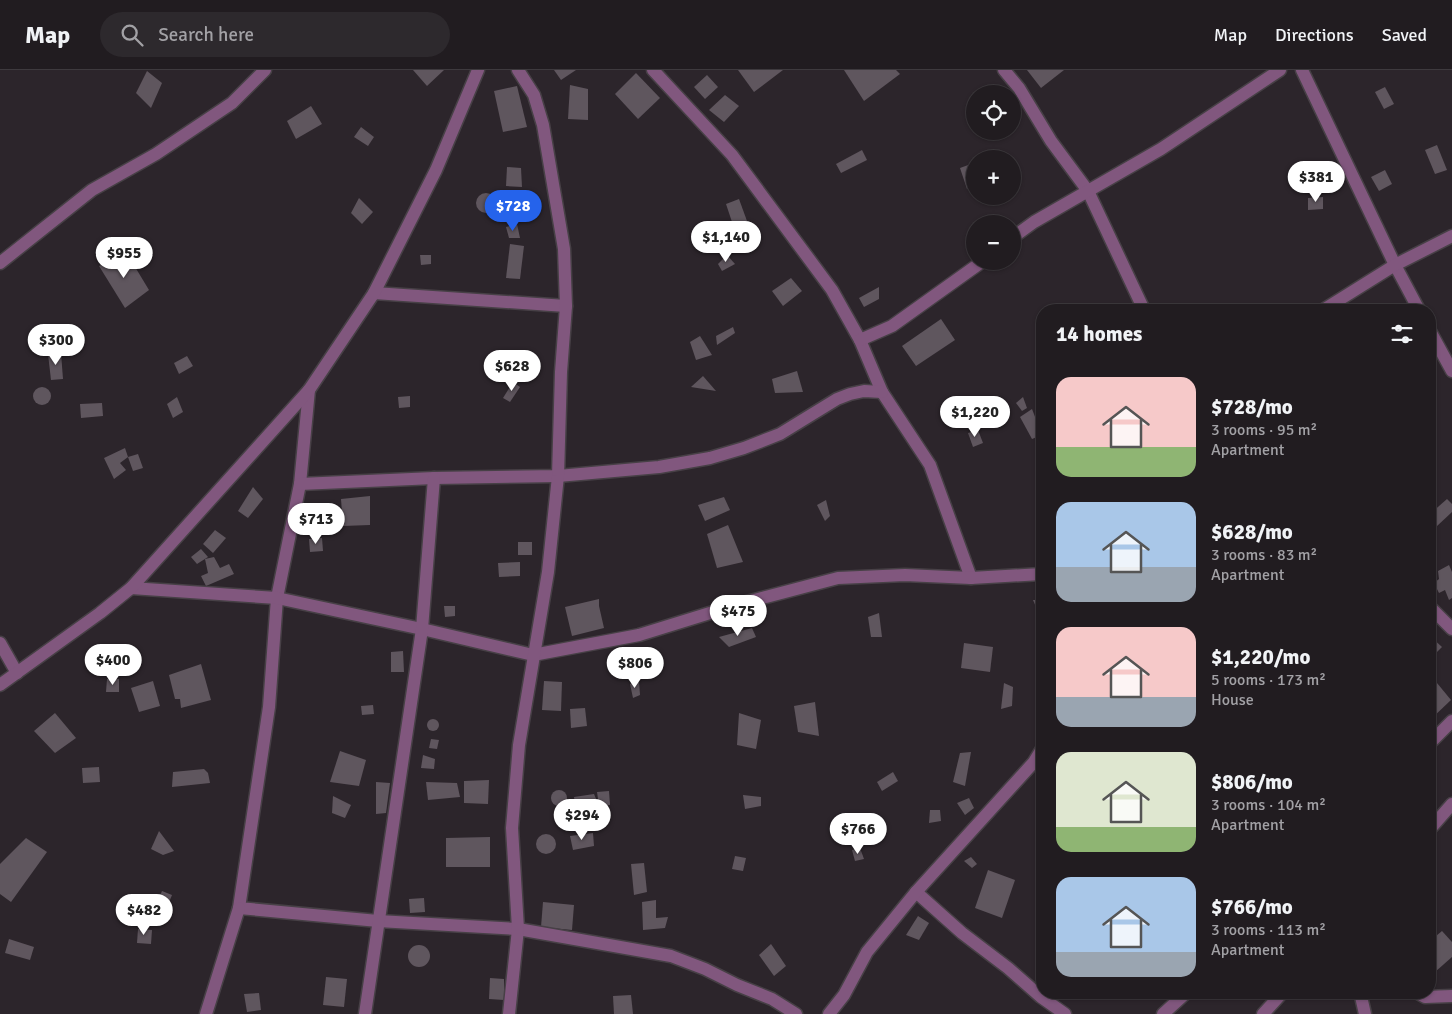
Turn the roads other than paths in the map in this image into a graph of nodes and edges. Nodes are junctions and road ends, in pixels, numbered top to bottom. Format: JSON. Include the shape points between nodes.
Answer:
{"nodes":[{"id":1,"x":265,"y":70,"type":"edge"},
{"id":2,"x":478,"y":70,"type":"edge"},
{"id":3,"x":518,"y":70,"type":"edge"},
{"id":4,"x":653,"y":70,"type":"edge"},
{"id":5,"x":1004,"y":70,"type":"edge"},
{"id":6,"x":1280,"y":70,"type":"edge"},
{"id":7,"x":1302,"y":70,"type":"edge"},
{"id":8,"x":1088,"y":191,"type":"junction"},
{"id":9,"x":1021,"y":231,"type":"edge"},
{"id":10,"x":1452,"y":236,"type":"edge"},
{"id":11,"x":0,"y":263,"type":"edge"},
{"id":12,"x":1396,"y":265,"type":"junction"},
{"id":13,"x":970,"y":270,"type":"edge"},
{"id":14,"x":374,"y":294,"type":"junction"},
{"id":15,"x":1141,"y":304,"type":"edge"},
{"id":16,"x":1333,"y":304,"type":"edge"},
{"id":17,"x":1416,"y":304,"type":"edge"},
{"id":18,"x":566,"y":306,"type":"junction"},
{"id":19,"x":860,"y":340,"type":"junction"},
{"id":20,"x":1436,"y":342,"type":"edge"},
{"id":21,"x":1452,"y":371,"type":"edge"},
{"id":22,"x":309,"y":390,"type":"junction"},
{"id":23,"x":882,"y":392,"type":"junction"},
{"id":24,"x":558,"y":476,"type":"junction"},
{"id":25,"x":434,"y":478,"type":"junction"},
{"id":26,"x":300,"y":484,"type":"junction"},
{"id":27,"x":1036,"y":574,"type":"edge"},
{"id":28,"x":971,"y":578,"type":"junction"},
{"id":29,"x":131,"y":588,"type":"junction"},
{"id":30,"x":278,"y":598,"type":"junction"},
{"id":31,"x":1436,"y":613,"type":"edge"},
{"id":32,"x":422,"y":629,"type":"junction"},
{"id":33,"x":1452,"y":629,"type":"edge"},
{"id":34,"x":0,"y":643,"type":"edge"},
{"id":35,"x":533,"y":656,"type":"junction"},
{"id":36,"x":17,"y":673,"type":"junction"},
{"id":37,"x":0,"y":685,"type":"edge"},
{"id":38,"x":1449,"y":729,"type":"edge"},
{"id":39,"x":1436,"y":739,"type":"edge"},
{"id":40,"x":1036,"y":759,"type":"edge"},
{"id":41,"x":1452,"y":804,"type":"edge"},
{"id":42,"x":1436,"y":822,"type":"edge"},
{"id":43,"x":916,"y":892,"type":"junction"},
{"id":44,"x":239,"y":908,"type":"junction"},
{"id":45,"x":378,"y":921,"type":"junction"},
{"id":46,"x":518,"y":929,"type":"junction"},
{"id":47,"x":1036,"y":993,"type":"edge"},
{"id":48,"x":1452,"y":996,"type":"edge"},
{"id":49,"x":1436,"y":997,"type":"edge"},
{"id":50,"x":1044,"y":999,"type":"edge"},
{"id":51,"x":1179,"y":999,"type":"edge"},
{"id":52,"x":1277,"y":999,"type":"edge"},
{"id":53,"x":1362,"y":999,"type":"edge"},
{"id":54,"x":206,"y":1014,"type":"edge"},
{"id":55,"x":365,"y":1014,"type":"edge"},
{"id":56,"x":509,"y":1014,"type":"edge"},
{"id":57,"x":796,"y":1014,"type":"edge"},
{"id":58,"x":829,"y":1014,"type":"edge"},
{"id":59,"x":1065,"y":1014,"type":"edge"},
{"id":60,"x":1163,"y":1014,"type":"edge"},
{"id":61,"x":1263,"y":1014,"type":"edge"},
{"id":62,"x":1365,"y":1014,"type":"edge"}],
"edges":[{"from":1,"to":11,"type":"street","via":[[232,103],[156,154],[92,190]]},
{"from":2,"to":14,"type":"street","via":[[436,170]]},
{"from":3,"to":18,"type":"street","via":[[534,95],[542,125],[564,249]]},
{"from":4,"to":19,"type":"street","via":[[732,155],[832,290]]},
{"from":5,"to":8,"type":"street"},
{"from":6,"to":8,"type":"street","via":[[1160,149]]},
{"from":7,"to":12,"type":"street"},
{"from":8,"to":9,"type":"street"},
{"from":8,"to":15,"type":"street"},
{"from":10,"to":12,"type":"street"},
{"from":12,"to":16,"type":"street"},
{"from":12,"to":17,"type":"street"},
{"from":13,"to":19,"type":"street","via":[[892,326]]},
{"from":14,"to":18,"type":"street"},
{"from":14,"to":22,"type":"street"},
{"from":18,"to":24,"type":"street"},
{"from":19,"to":23,"type":"street"},
{"from":20,"to":21,"type":"street"},
{"from":22,"to":26,"type":"street"},
{"from":22,"to":29,"type":"street"},
{"from":23,"to":24,"type":"street","via":[[850,394],[780,434],[710,458],[660,467]]},
{"from":23,"to":28,"type":"street","via":[[930,465]]},
{"from":24,"to":25,"type":"street"},
{"from":24,"to":35,"type":"street","via":[[548,572]]},
{"from":25,"to":26,"type":"street"},
{"from":25,"to":32,"type":"street"},
{"from":26,"to":30,"type":"street"},
{"from":27,"to":28,"type":"street"},
{"from":28,"to":35,"type":"street","via":[[905,575],[838,578],[639,635]]},
{"from":29,"to":30,"type":"street"},
{"from":29,"to":36,"type":"street"},
{"from":30,"to":32,"type":"street"},
{"from":30,"to":44,"type":"street","via":[[269,707]]},
{"from":31,"to":33,"type":"street"},
{"from":32,"to":35,"type":"street"},
{"from":32,"to":45,"type":"street"},
{"from":34,"to":36,"type":"street"},
{"from":35,"to":46,"type":"street","via":[[519,745],[512,828]]},
{"from":36,"to":37,"type":"street"},
{"from":38,"to":39,"type":"street"},
{"from":40,"to":43,"type":"street"},
{"from":41,"to":42,"type":"street"},
{"from":43,"to":47,"type":"street"},
{"from":43,"to":58,"type":"street","via":[[867,952],[844,995]]},
{"from":44,"to":45,"type":"street"},
{"from":44,"to":54,"type":"street"},
{"from":45,"to":46,"type":"street"},
{"from":45,"to":55,"type":"street"},
{"from":46,"to":56,"type":"street"},
{"from":46,"to":57,"type":"street","via":[[671,956],[772,999]]},
{"from":48,"to":49,"type":"street"},
{"from":50,"to":59,"type":"street"},
{"from":51,"to":60,"type":"street"},
{"from":52,"to":61,"type":"street"},
{"from":53,"to":62,"type":"street"}]}
